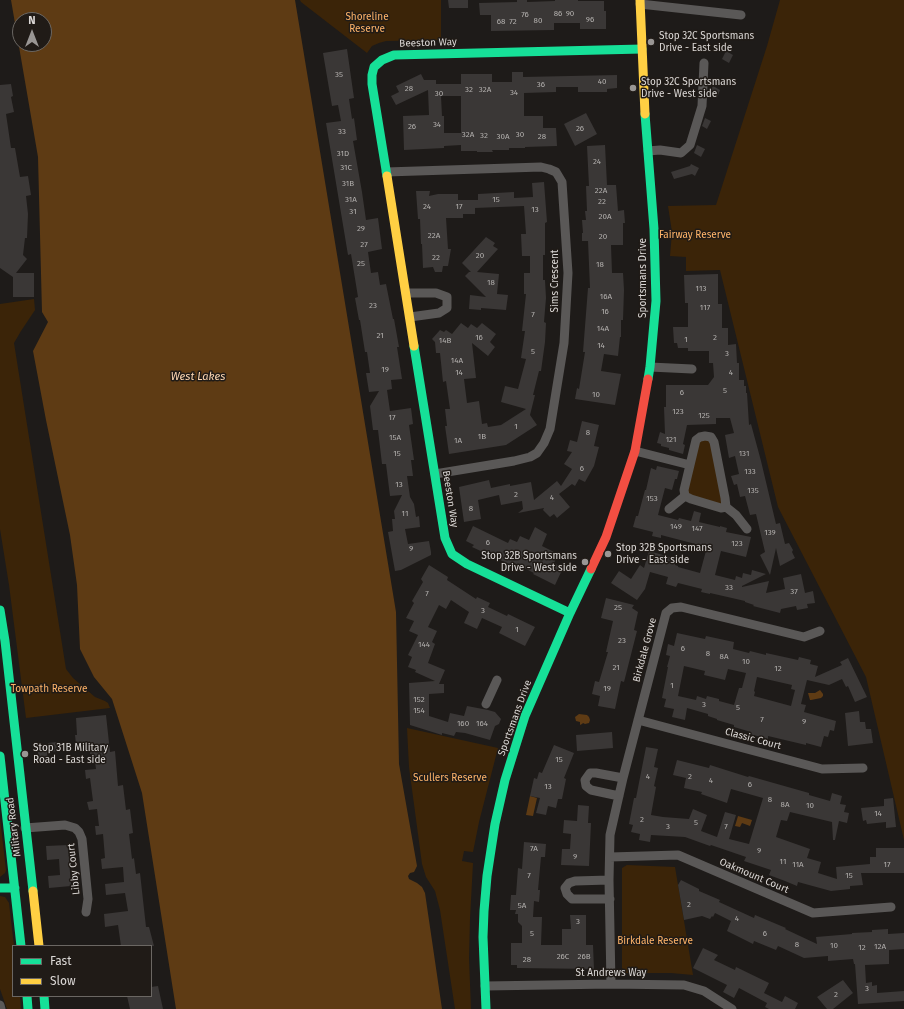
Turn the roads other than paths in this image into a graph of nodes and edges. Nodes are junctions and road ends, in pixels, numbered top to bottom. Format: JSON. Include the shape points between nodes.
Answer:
{"nodes":[{"id":1,"x":640,"y":2,"type":"edge"},
{"id":2,"x":741,"y":15,"type":"dead end"},
{"id":3,"x":642,"y":49,"type":"junction"},
{"id":4,"x":704,"y":63,"type":"dead end"},
{"id":5,"x":648,"y":150,"type":"junction"},
{"id":6,"x":386,"y":172,"type":"junction"},
{"id":7,"x":406,"y":293,"type":"junction"},
{"id":8,"x":410,"y":317,"type":"junction"},
{"id":9,"x":650,"y":367,"type":"junction"},
{"id":10,"x":692,"y":369,"type":"dead end"},
{"id":11,"x":635,"y":451,"type":"junction"},
{"id":12,"x":690,"y":465,"type":"junction"},
{"id":13,"x":435,"y":474,"type":"junction"},
{"id":14,"x":685,"y":496,"type":"junction"},
{"id":15,"x":726,"y":507,"type":"junction"},
{"id":16,"x":669,"y":509,"type":"dead end"},
{"id":17,"x":747,"y":529,"type":"dead end"},
{"id":18,"x":0,"y":610,"type":"edge"},
{"id":19,"x":570,"y":613,"type":"junction"},
{"id":20,"x":820,"y":631,"type":"dead end"},
{"id":21,"x":2,"y":641,"type":"edge"},
{"id":22,"x":497,"y":680,"type":"dead end"},
{"id":23,"x":486,"y":704,"type":"dead end"},
{"id":24,"x":638,"y":720,"type":"junction"},
{"id":25,"x":0,"y":756,"type":"edge"},
{"id":26,"x":863,"y":768,"type":"dead end"},
{"id":27,"x":623,"y":778,"type":"junction"},
{"id":28,"x":619,"y":796,"type":"junction"},
{"id":29,"x":25,"y":828,"type":"junction"},
{"id":30,"x":610,"y":857,"type":"junction"},
{"id":31,"x":609,"y":880,"type":"junction"},
{"id":32,"x":0,"y":888,"type":"edge"},
{"id":33,"x":15,"y":888,"type":"junction"},
{"id":34,"x":610,"y":899,"type":"junction"},
{"id":35,"x":891,"y":907,"type":"dead end"},
{"id":36,"x":86,"y":912,"type":"dead end"},
{"id":37,"x":21,"y":945,"type":"edge"},
{"id":38,"x":39,"y":945,"type":"edge"},
{"id":39,"x":611,"y":984,"type":"junction"},
{"id":40,"x":485,"y":986,"type":"junction"},
{"id":41,"x":27,"y":997,"type":"edge"},
{"id":42,"x":44,"y":997,"type":"edge"},
{"id":43,"x":0,"y":1005,"type":"edge"},
{"id":44,"x":1,"y":1009,"type":"edge"},
{"id":45,"x":28,"y":1009,"type":"edge"},
{"id":46,"x":46,"y":1009,"type":"edge"},
{"id":47,"x":486,"y":1009,"type":"edge"},
{"id":48,"x":732,"y":1009,"type":"edge"}],
"edges":[{"from":1,"to":2,"type":"street","name":"Sportsmans Drive"},
{"from":1,"to":3,"type":"street","name":"Sportsmans Drive"},
{"from":3,"to":5,"type":"street","name":"Sportsmans Drive"},
{"from":3,"to":6,"type":"street","name":"Beeston Way","via":[[410,54],[394,55],[382,60],[374,68],[372,84]]},
{"from":4,"to":5,"type":"street","via":[[702,106],[690,146],[681,153]]},
{"from":5,"to":9,"type":"street","name":"Sportsmans Drive","via":[[656,300]]},
{"from":6,"to":7,"type":"street","name":"Beeston Way"},
{"from":6,"to":13,"type":"street","name":"Sims Crescent","via":[[541,167],[556,172],[562,182],[568,273],[564,343],[550,429],[544,444],[530,457]]},
{"from":7,"to":8,"type":"street","name":"Beeston Way"},
{"from":7,"to":8,"type":"street","via":[[436,293],[447,297],[447,308],[439,313]]},
{"from":8,"to":13,"type":"street","name":"Beeston Way"},
{"from":9,"to":10,"type":"street"},
{"from":9,"to":11,"type":"street","name":"Sportsmans Drive"},
{"from":11,"to":12,"type":"street"},
{"from":11,"to":19,"type":"street","name":"Sportsmans Drive","via":[[606,536]]},
{"from":12,"to":14,"type":"street"},
{"from":12,"to":15,"type":"street","via":[[696,440],[700,437],[711,437]]},
{"from":13,"to":19,"type":"street","name":"Beeston Way","via":[[445,538],[452,554],[467,564]]},
{"from":14,"to":15,"type":"street","via":[[721,508]]},
{"from":14,"to":16,"type":"street"},
{"from":15,"to":17,"type":"street"},
{"from":18,"to":21,"type":"street","name":"Military Road"},
{"from":19,"to":40,"type":"street","name":"Sportsmans Drive","via":[[525,716],[505,780],[487,876],[483,937]]},
{"from":20,"to":24,"type":"street","name":"Birkdale Grove","via":[[804,637],[681,607],[672,608],[666,612]]},
{"from":21,"to":29,"type":"street","name":"Military Road"},
{"from":22,"to":23,"type":"street"},
{"from":24,"to":26,"type":"street","name":"Classic Court","via":[[822,769]]},
{"from":24,"to":27,"type":"street","name":"Birkdale Grove"},
{"from":25,"to":33,"type":"street","name":"Military Road"},
{"from":27,"to":28,"type":"street","name":"Birkdale Grove"},
{"from":27,"to":28,"type":"street","via":[[590,773],[585,780],[586,786],[591,790]]},
{"from":28,"to":30,"type":"street","name":"Birkdale Grove","via":[[610,836]]},
{"from":29,"to":36,"type":"street","name":"Libby Court","via":[[65,825],[79,832],[82,839],[88,899]]},
{"from":29,"to":38,"type":"street","name":"Military Road"},
{"from":30,"to":31,"type":"street","name":"Birkdale Grove"},
{"from":30,"to":35,"type":"street","name":"Oakmount Court","via":[[678,855],[813,913]]},
{"from":31,"to":34,"type":"street","name":"Birkdale Grove"},
{"from":31,"to":34,"type":"street","via":[[575,881],[565,888],[572,899]]},
{"from":32,"to":33,"type":"street"},
{"from":33,"to":37,"type":"street","name":"Military Road"},
{"from":34,"to":39,"type":"street","name":"Birkdale Grove"},
{"from":39,"to":40,"type":"street","name":"St Andrews Way"},
{"from":39,"to":48,"type":"street","name":"St Andrews Way","via":[[684,985],[704,991]]},
{"from":40,"to":47,"type":"street","name":"Sportsmans Drive"},
{"from":41,"to":45,"type":"street"},
{"from":42,"to":46,"type":"street"},
{"from":43,"to":44,"type":"street"}]}
